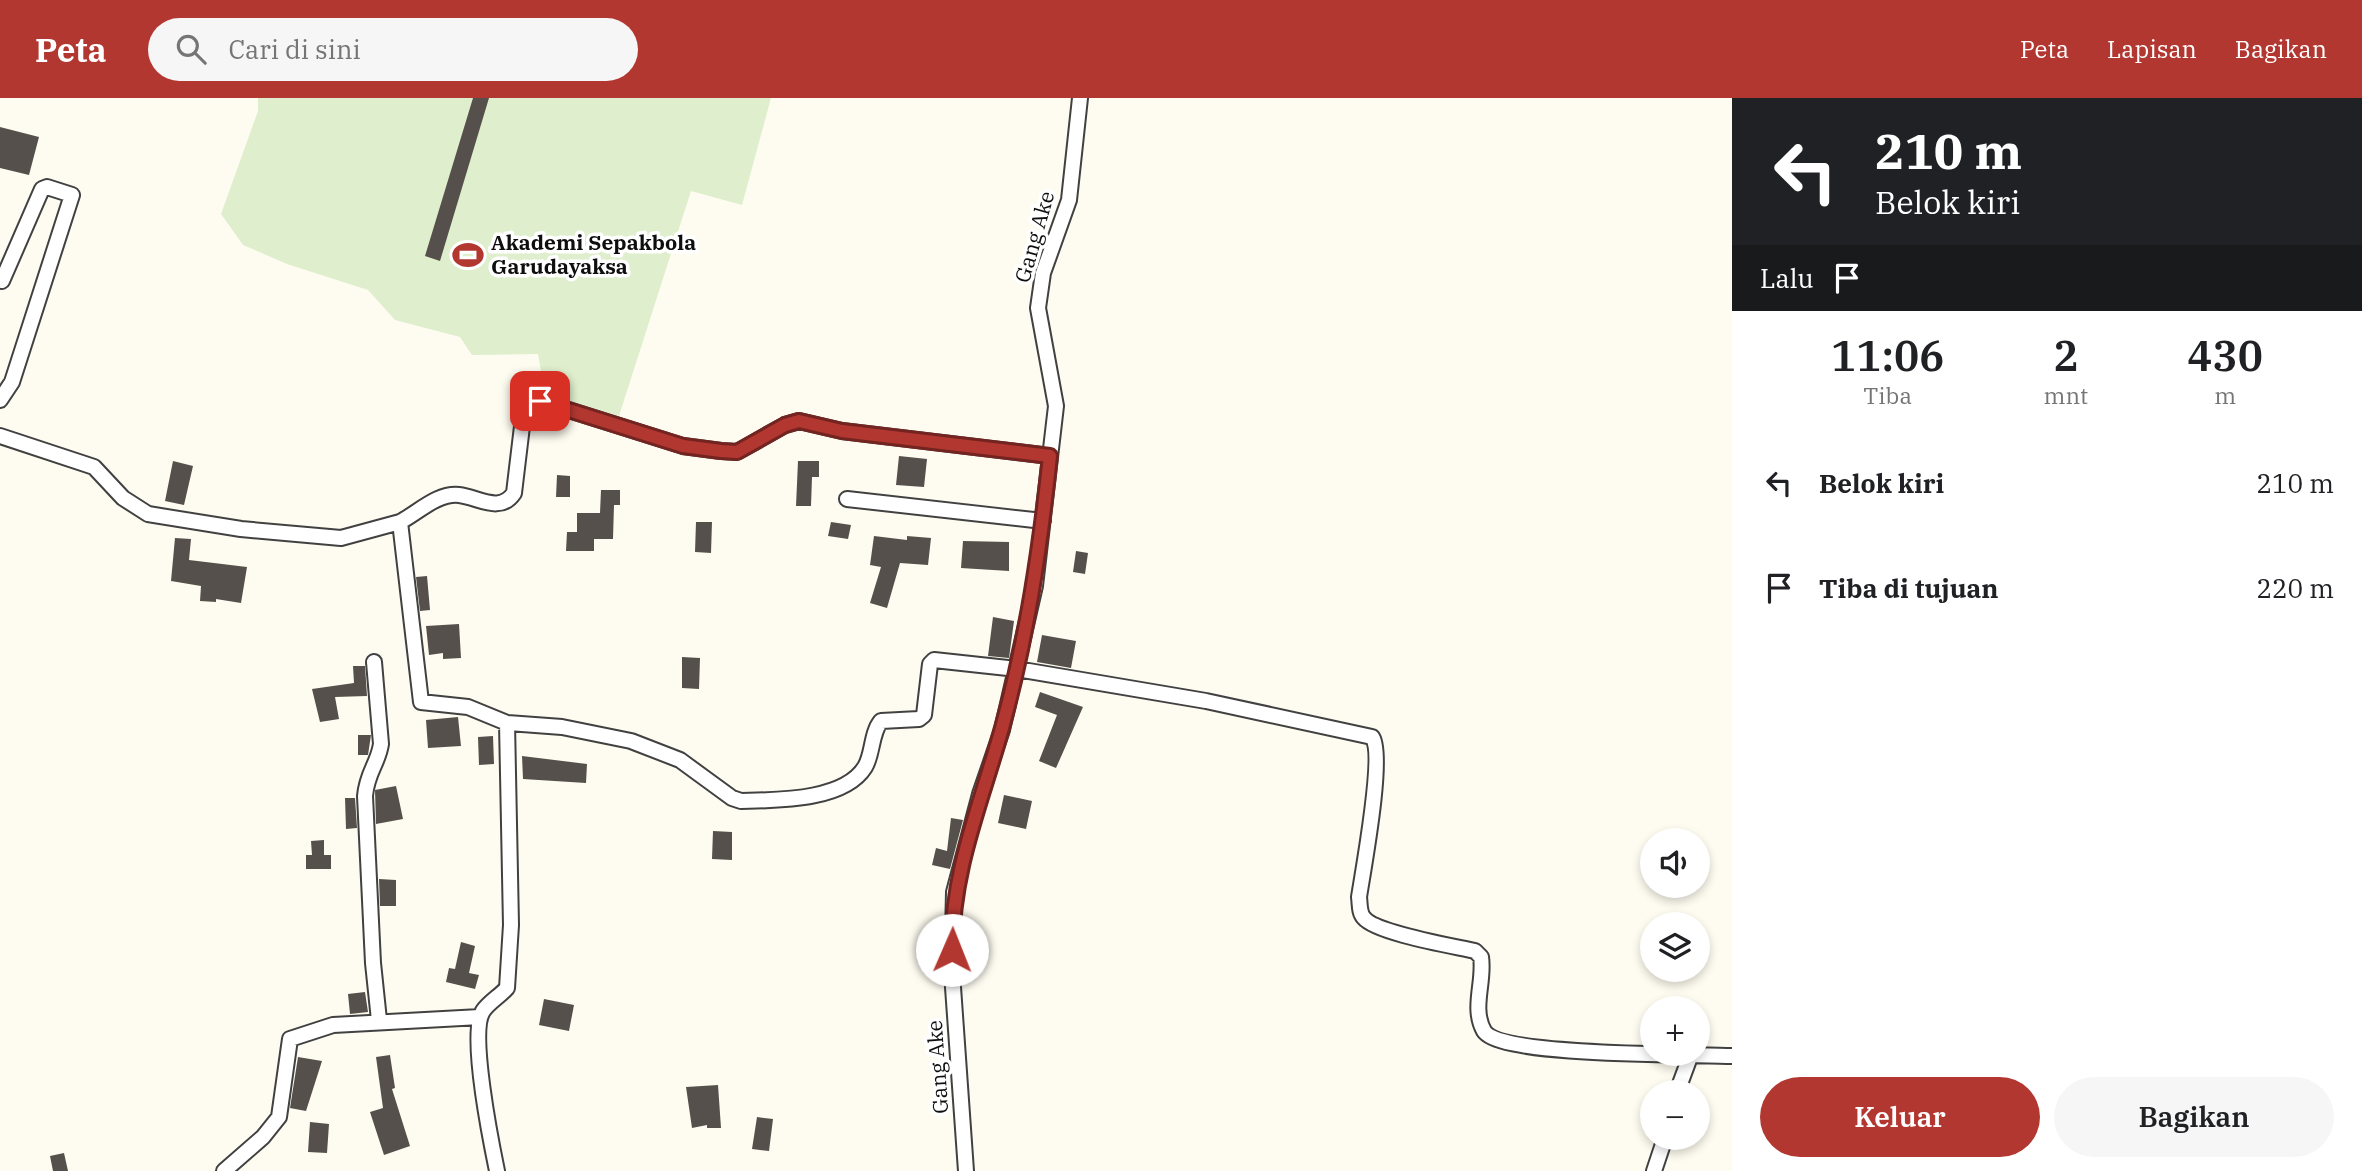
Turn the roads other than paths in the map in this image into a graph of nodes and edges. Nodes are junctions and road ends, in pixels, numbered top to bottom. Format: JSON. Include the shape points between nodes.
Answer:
{"nodes":[{"id":1,"x":1080,"y":98,"type":"edge"},
{"id":2,"x":2,"y":281,"type":"dead end"},
{"id":3,"x":0,"y":400,"type":"edge"},
{"id":4,"x":0,"y":436,"type":"edge"},
{"id":5,"x":1050,"y":456,"type":"junction"},
{"id":6,"x":847,"y":499,"type":"dead end"},
{"id":7,"x":1043,"y":521,"type":"junction"},
{"id":8,"x":400,"y":522,"type":"junction"},
{"id":9,"x":374,"y":662,"type":"dead end"},
{"id":10,"x":1017,"y":669,"type":"junction"},
{"id":11,"x":507,"y":723,"type":"junction"},
{"id":12,"x":480,"y":1017,"type":"junction"},
{"id":13,"x":379,"y":1020,"type":"junction"},
{"id":14,"x":1640,"y":1055,"type":"edge"},
{"id":15,"x":1710,"y":1055,"type":"edge"},
{"id":16,"x":1732,"y":1056,"type":"edge"},
{"id":17,"x":1661,"y":1150,"type":"edge"},
{"id":18,"x":223,"y":1171,"type":"edge"},
{"id":19,"x":497,"y":1171,"type":"edge"},
{"id":20,"x":966,"y":1171,"type":"edge"},
{"id":21,"x":1654,"y":1171,"type":"edge"}],
"edges":[{"from":1,"to":5,"type":"street","name":"Gang Ake","via":[[1069,200],[1043,273],[1038,308],[1056,406]]},
{"from":2,"to":3,"type":"street","via":[[42,189],[72,195],[12,382]]},
{"from":4,"to":8,"type":"street","via":[[94,467],[114,491],[148,514],[341,538]]},
{"from":5,"to":7,"type":"street","name":"Gang Ake"},
{"from":5,"to":8,"type":"street","via":[[842,431],[799,421],[737,452],[721,451],[683,446],[540,401],[529,406],[523,418],[514,493],[509,500],[499,504],[447,495]]},
{"from":6,"to":7,"type":"street"},
{"from":7,"to":10,"type":"street","name":"Gang Ake"},
{"from":8,"to":11,"type":"street","via":[[419,698],[427,704],[468,707]]},
{"from":9,"to":13,"type":"street","via":[[381,744],[368,774],[365,796]]},
{"from":10,"to":11,"type":"street","via":[[934,660],[924,715],[881,721],[855,780],[826,794],[741,801],[680,760],[631,741],[562,727]]},
{"from":10,"to":14,"type":"street","via":[[1206,701],[1372,737],[1376,748],[1373,797],[1359,897],[1365,921],[1475,951],[1481,957],[1478,1009],[1489,1037],[1525,1045]]},
{"from":10,"to":20,"type":"street","name":"Gang Ake","via":[[954,892],[951,973]]},
{"from":11,"to":12,"type":"street","via":[[511,925],[507,988]]},
{"from":12,"to":13,"type":"street"},
{"from":12,"to":19,"type":"street","via":[[485,1104]]},
{"from":13,"to":18,"type":"street","via":[[333,1025],[290,1039],[278,1117],[264,1137]]},
{"from":15,"to":16,"type":"street"},
{"from":17,"to":21,"type":"street"}]}
